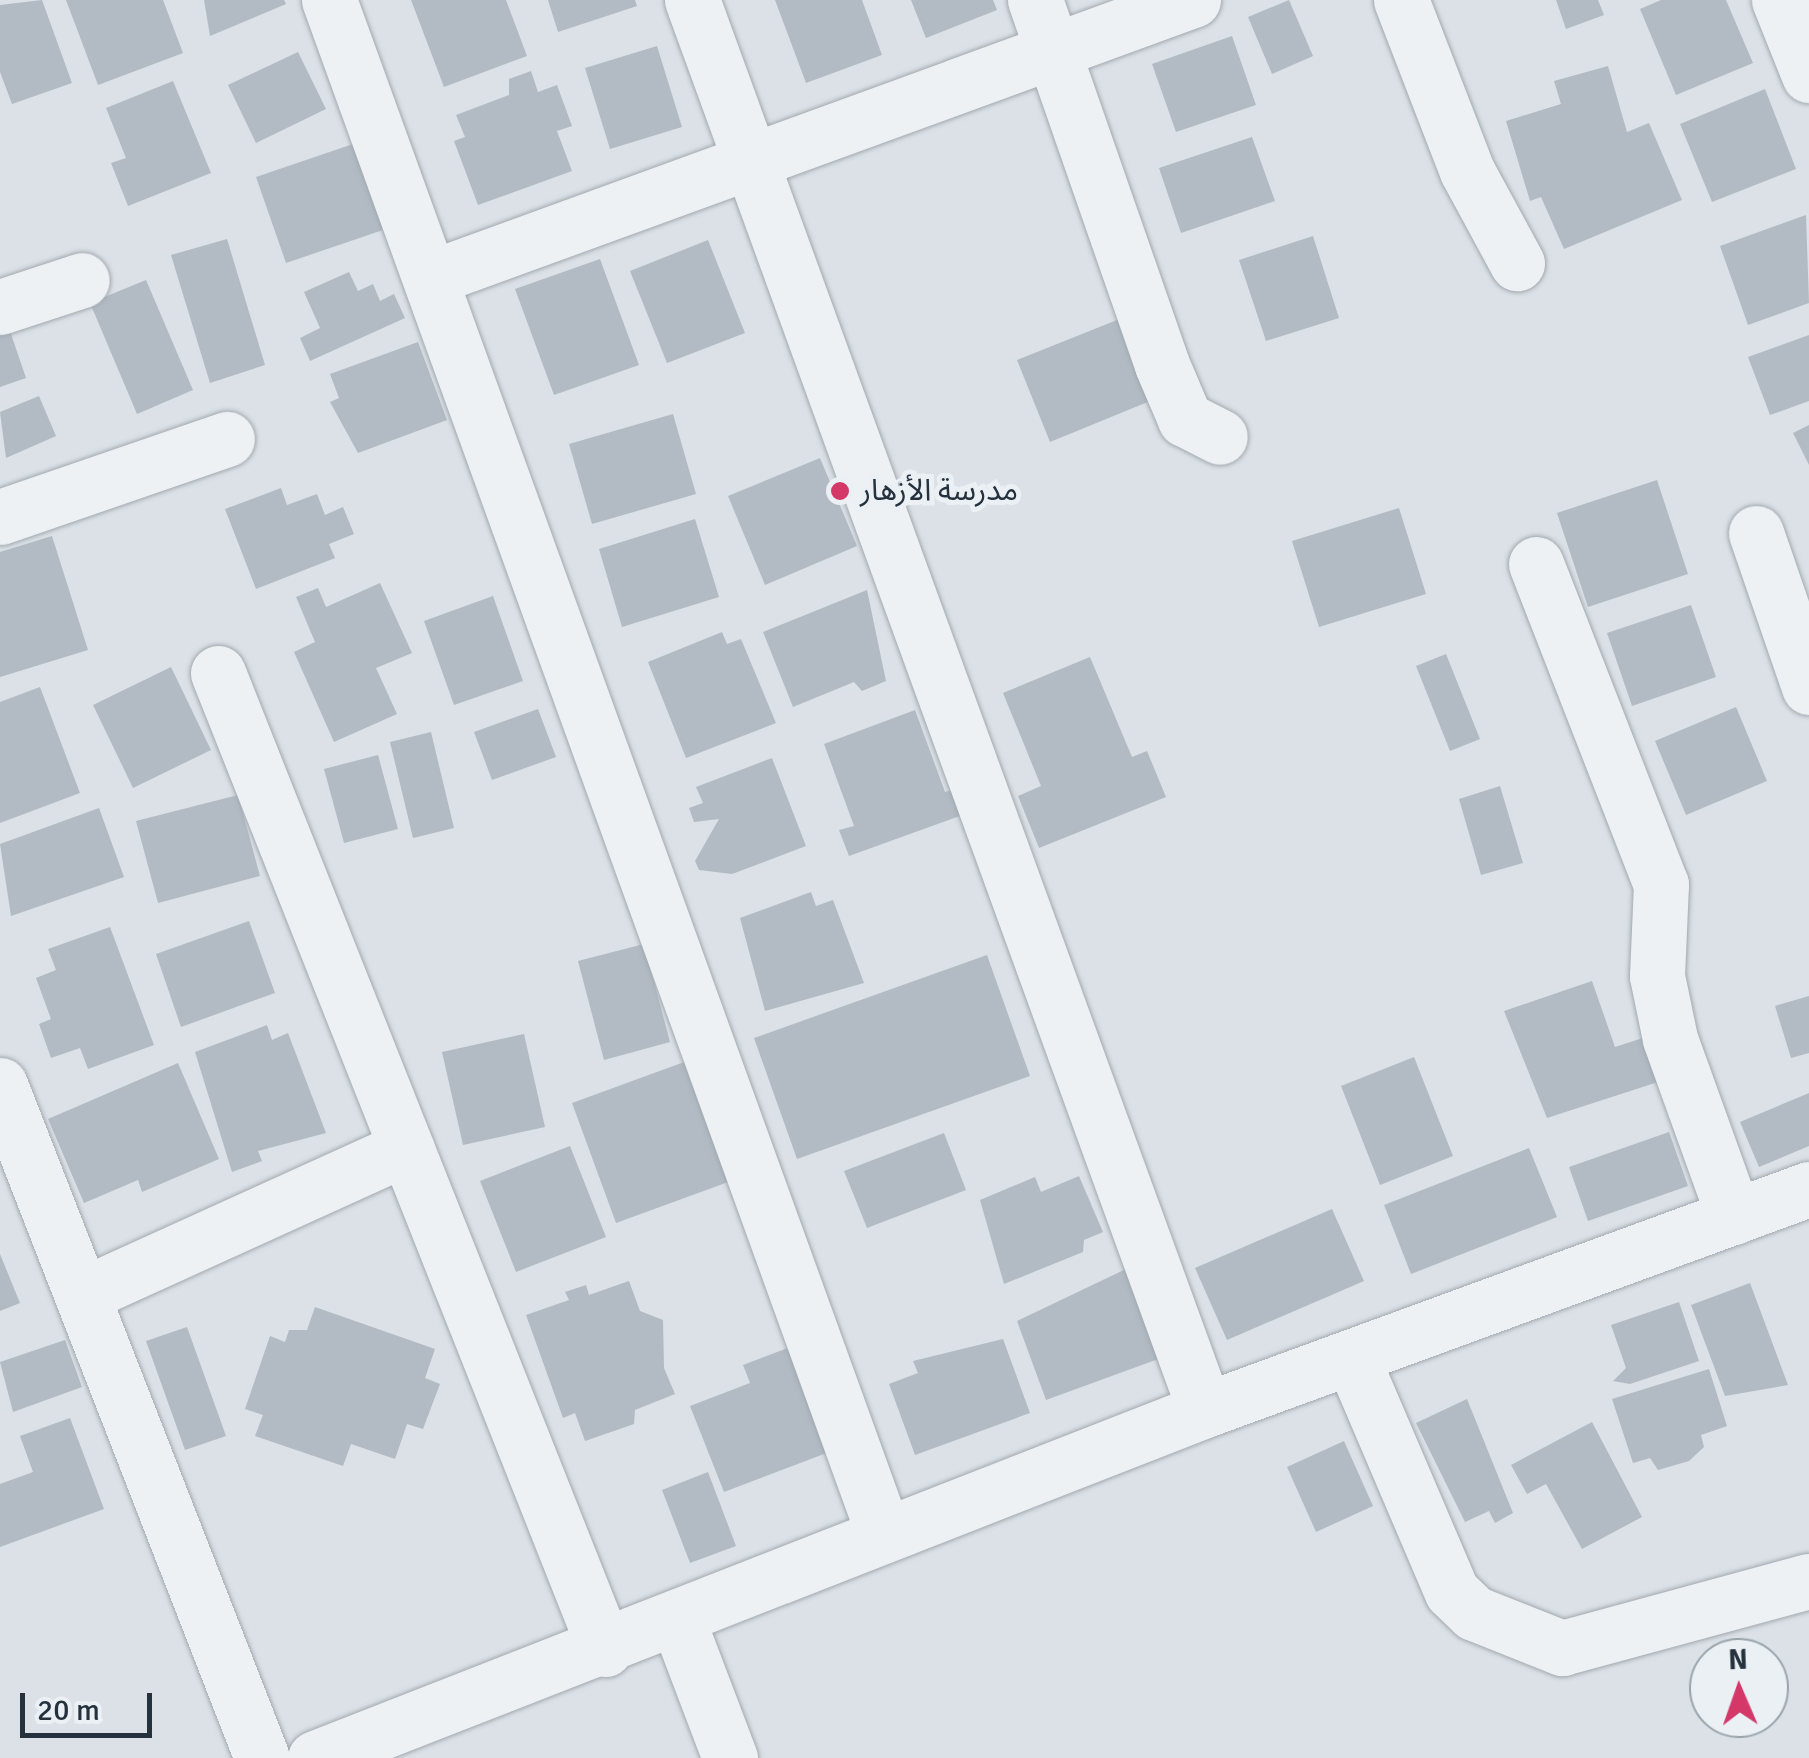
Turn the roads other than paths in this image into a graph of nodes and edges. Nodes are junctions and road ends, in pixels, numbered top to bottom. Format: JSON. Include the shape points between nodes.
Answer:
{"nodes":[{"id":1,"x":330,"y":0,"type":"edge"},
{"id":2,"x":692,"y":0,"type":"edge"},
{"id":3,"x":1035,"y":0,"type":"edge"},
{"id":4,"x":1193,"y":0,"type":"edge"},
{"id":5,"x":1401,"y":0,"type":"edge"},
{"id":6,"x":1779,"y":0,"type":"edge"},
{"id":7,"x":1053,"y":51,"type":"junction"},
{"id":8,"x":1809,"y":75,"type":"edge"},
{"id":9,"x":751,"y":161,"type":"junction"},
{"id":10,"x":1516,"y":263,"type":"dead end"},
{"id":11,"x":432,"y":277,"type":"junction"},
{"id":12,"x":82,"y":280,"type":"dead end"},
{"id":13,"x":0,"y":307,"type":"edge"},
{"id":14,"x":1220,"y":437,"type":"dead end"},
{"id":15,"x":226,"y":439,"type":"dead end"},
{"id":16,"x":0,"y":517,"type":"edge"},
{"id":17,"x":1756,"y":532,"type":"dead end"},
{"id":18,"x":1536,"y":564,"type":"dead end"},
{"id":19,"x":218,"y":673,"type":"dead end"},
{"id":20,"x":1809,"y":687,"type":"edge"},
{"id":21,"x":0,"y":1085,"type":"edge"},
{"id":22,"x":406,"y":1148,"type":"junction"},
{"id":23,"x":1809,"y":1189,"type":"edge"},
{"id":24,"x":1734,"y":1217,"type":"junction"},
{"id":25,"x":82,"y":1295,"type":"junction"},
{"id":26,"x":1352,"y":1358,"type":"junction"},
{"id":27,"x":1205,"y":1410,"type":"junction"},
{"id":28,"x":884,"y":1535,"type":"junction"},
{"id":29,"x":1809,"y":1581,"type":"edge"},
{"id":30,"x":678,"y":1621,"type":"junction"},
{"id":31,"x":605,"y":1649,"type":"junction"},
{"id":32,"x":262,"y":1758,"type":"edge"},
{"id":33,"x":315,"y":1758,"type":"edge"},
{"id":34,"x":730,"y":1758,"type":"edge"}],
"edges":[{"from":1,"to":11,"type":"street"},
{"from":2,"to":9,"type":"street"},
{"from":3,"to":7,"type":"street"},
{"from":4,"to":7,"type":"street"},
{"from":5,"to":10,"type":"street","via":[[1466,172]]},
{"from":6,"to":8,"type":"street"},
{"from":7,"to":9,"type":"street"},
{"from":7,"to":14,"type":"street","via":[[1185,420]]},
{"from":9,"to":11,"type":"street"},
{"from":9,"to":27,"type":"street"},
{"from":11,"to":28,"type":"street"},
{"from":12,"to":13,"type":"street"},
{"from":15,"to":16,"type":"street"},
{"from":17,"to":20,"type":"street"},
{"from":18,"to":24,"type":"street","via":[[1661,884],[1658,976],[1670,1039]]},
{"from":19,"to":22,"type":"street"},
{"from":21,"to":25,"type":"street"},
{"from":22,"to":25,"type":"street"},
{"from":22,"to":31,"type":"street"},
{"from":23,"to":24,"type":"street"},
{"from":24,"to":26,"type":"street"},
{"from":25,"to":32,"type":"street"},
{"from":26,"to":27,"type":"street"},
{"from":26,"to":29,"type":"street","via":[[1452,1592],[1474,1614],[1562,1648]]},
{"from":27,"to":28,"type":"street"},
{"from":28,"to":30,"type":"street"},
{"from":30,"to":31,"type":"street"},
{"from":30,"to":34,"type":"street"},
{"from":31,"to":33,"type":"street"}]}
